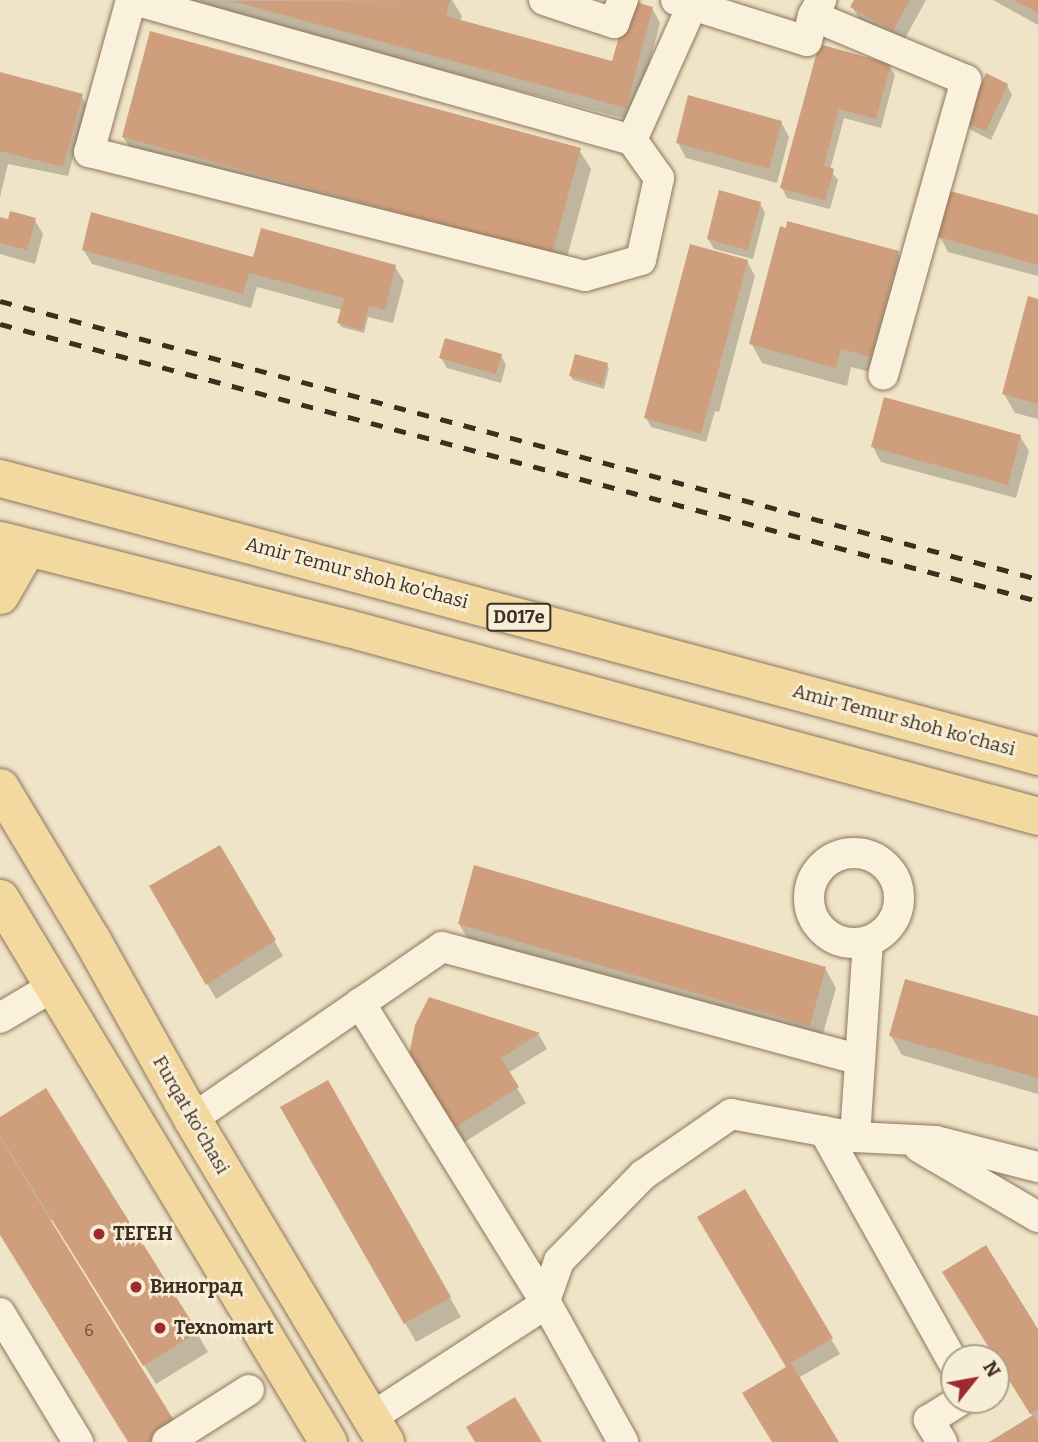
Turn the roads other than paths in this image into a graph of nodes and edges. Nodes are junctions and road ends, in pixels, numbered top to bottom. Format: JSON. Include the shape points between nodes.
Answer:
{"nodes":[{"id":1,"x":133,"y":0,"type":"edge"},
{"id":2,"x":544,"y":0,"type":"edge"},
{"id":3,"x":623,"y":0,"type":"edge"},
{"id":4,"x":684,"y":3,"type":"edge"},
{"id":5,"x":817,"y":8,"type":"edge"},
{"id":6,"x":632,"y":140,"type":"junction"},
{"id":7,"x":883,"y":375,"type":"dead end"},
{"id":8,"x":0,"y":478,"type":"edge"},
{"id":9,"x":14,"y":544,"type":"edge"},
{"id":10,"x":0,"y":595,"type":"edge"},
{"id":11,"x":1038,"y":756,"type":"edge"},
{"id":12,"x":0,"y":787,"type":"edge"},
{"id":13,"x":1038,"y":816,"type":"edge"},
{"id":14,"x":0,"y":898,"type":"edge"},
{"id":15,"x":868,"y":942,"type":"dead end"},
{"id":16,"x":54,"y":985,"type":"junction"},
{"id":17,"x":360,"y":1003,"type":"junction"},
{"id":18,"x":0,"y":1018,"type":"edge"},
{"id":19,"x":860,"y":1060,"type":"junction"},
{"id":20,"x":192,"y":1119,"type":"junction"},
{"id":21,"x":824,"y":1131,"type":"junction"},
{"id":22,"x":855,"y":1137,"type":"junction"},
{"id":23,"x":906,"y":1139,"type":"junction"},
{"id":24,"x":1038,"y":1167,"type":"edge"},
{"id":25,"x":1038,"y":1217,"type":"edge"},
{"id":26,"x":545,"y":1301,"type":"junction"},
{"id":27,"x":0,"y":1313,"type":"edge"},
{"id":28,"x":943,"y":1344,"type":"edge"},
{"id":29,"x":249,"y":1390,"type":"dead end"},
{"id":30,"x":940,"y":1413,"type":"edge"},
{"id":31,"x":379,"y":1429,"type":"edge"},
{"id":32,"x":78,"y":1442,"type":"edge"},
{"id":33,"x":167,"y":1442,"type":"edge"},
{"id":34,"x":328,"y":1442,"type":"edge"},
{"id":35,"x":623,"y":1442,"type":"edge"},
{"id":36,"x":942,"y":1442,"type":"edge"}],
"edges":[{"from":1,"to":6,"type":"street"},
{"from":1,"to":6,"type":"street","via":[[89,152],[585,276],[641,260],[659,178]]},
{"from":2,"to":3,"type":"street","via":[[614,23]]},
{"from":4,"to":5,"type":"street","via":[[807,41]]},
{"from":4,"to":6,"type":"street"},
{"from":5,"to":7,"type":"street","via":[[966,80]]},
{"from":8,"to":11,"type":"main road","name":"Amir Temur shoh ko'chasi","number":"D017e"},
{"from":9,"to":10,"type":"main road"},
{"from":9,"to":13,"type":"main road","via":[[348,628]]},
{"from":12,"to":20,"type":"main road","name":"Furqat ko'chasi"},
{"from":14,"to":16,"type":"main road"},
{"from":15,"to":19,"type":"street"},
{"from":16,"to":18,"type":"street"},
{"from":16,"to":34,"type":"main road"},
{"from":17,"to":19,"type":"street","via":[[442,947]]},
{"from":17,"to":20,"type":"street"},
{"from":17,"to":26,"type":"street"},
{"from":19,"to":22,"type":"street"},
{"from":20,"to":31,"type":"main road","name":"Furqat ko'chasi"},
{"from":21,"to":22,"type":"street"},
{"from":21,"to":26,"type":"street","via":[[731,1114],[643,1175],[559,1261]]},
{"from":21,"to":28,"type":"street"},
{"from":22,"to":23,"type":"street"},
{"from":23,"to":24,"type":"street","via":[[936,1140]]},
{"from":23,"to":25,"type":"street"},
{"from":26,"to":31,"type":"street"},
{"from":26,"to":35,"type":"street"},
{"from":27,"to":32,"type":"street"},
{"from":29,"to":33,"type":"street"},
{"from":30,"to":36,"type":"street","via":[[929,1420]]}]}
